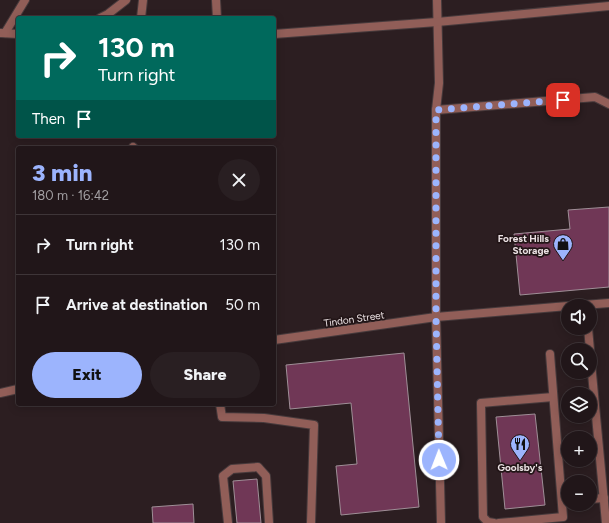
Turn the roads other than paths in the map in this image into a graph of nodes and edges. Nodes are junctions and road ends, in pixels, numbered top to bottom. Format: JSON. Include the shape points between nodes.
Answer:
{"nodes":[{"id":1,"x":25,"y":0,"type":"edge"},
{"id":2,"x":126,"y":0,"type":"edge"},
{"id":3,"x":143,"y":0,"type":"edge"},
{"id":4,"x":216,"y":0,"type":"edge"},
{"id":5,"x":437,"y":0,"type":"edge"},
{"id":6,"x":609,"y":6,"type":"edge"},
{"id":7,"x":104,"y":16,"type":"edge"},
{"id":8,"x":141,"y":16,"type":"edge"},
{"id":9,"x":217,"y":16,"type":"edge"},
{"id":10,"x":437,"y":22,"type":"junction"},
{"id":11,"x":3,"y":33,"type":"edge"},
{"id":12,"x":16,"y":34,"type":"edge"},
{"id":13,"x":276,"y":34,"type":"edge"},
{"id":14,"x":609,"y":104,"type":"edge"},
{"id":15,"x":436,"y":110,"type":"junction"},
{"id":16,"x":609,"y":303,"type":"edge"},
{"id":17,"x":597,"y":304,"type":"edge"},
{"id":18,"x":561,"y":307,"type":"edge"},
{"id":19,"x":436,"y":317,"type":"junction"},
{"id":20,"x":276,"y":340,"type":"edge"},
{"id":21,"x":550,"y":354,"type":"dead end"},
{"id":22,"x":593,"y":379,"type":"edge"},
{"id":23,"x":16,"y":389,"type":"edge"},
{"id":24,"x":0,"y":393,"type":"edge"},
{"id":25,"x":553,"y":397,"type":"junction"},
{"id":26,"x":220,"y":406,"type":"edge"},
{"id":27,"x":562,"y":475,"type":"edge"},
{"id":28,"x":597,"y":498,"type":"edge"},
{"id":29,"x":604,"y":498,"type":"junction"},
{"id":30,"x":564,"y":511,"type":"edge"},
{"id":31,"x":540,"y":521,"type":"edge"},
{"id":32,"x":518,"y":522,"type":"edge"},
{"id":33,"x":228,"y":523,"type":"edge"},
{"id":34,"x":270,"y":523,"type":"edge"},
{"id":35,"x":311,"y":523,"type":"edge"},
{"id":36,"x":441,"y":523,"type":"edge"},
{"id":37,"x":494,"y":523,"type":"edge"},
{"id":38,"x":499,"y":523,"type":"edge"},
{"id":39,"x":606,"y":523,"type":"edge"}],
"edges":[{"from":1,"to":11,"type":"street"},
{"from":2,"to":7,"type":"street"},
{"from":3,"to":8,"type":"street"},
{"from":4,"to":9,"type":"street"},
{"from":5,"to":10,"type":"street"},
{"from":6,"to":10,"type":"street"},
{"from":10,"to":13,"type":"street"},
{"from":10,"to":15,"type":"street","via":[[440,83]]},
{"from":11,"to":12,"type":"street"},
{"from":14,"to":15,"type":"street","via":[[595,97]]},
{"from":15,"to":19,"type":"street"},
{"from":16,"to":17,"type":"street"},
{"from":18,"to":19,"type":"street","name":"Tindon Street"},
{"from":19,"to":20,"type":"street","name":"Tindon Street"},
{"from":19,"to":36,"type":"street"},
{"from":21,"to":25,"type":"street"},
{"from":22,"to":29,"type":"street"},
{"from":23,"to":24,"type":"street"},
{"from":25,"to":27,"type":"street"},
{"from":25,"to":37,"type":"street","via":[[481,403],[483,517]]},
{"from":26,"to":35,"type":"street","via":[[222,416],[264,418],[314,425]]},
{"from":28,"to":29,"type":"street"},
{"from":29,"to":39,"type":"street"},
{"from":30,"to":31,"type":"street","via":[[563,517]]},
{"from":31,"to":32,"type":"street"},
{"from":32,"to":38,"type":"street"},
{"from":33,"to":34,"type":"street","via":[[223,476],[232,469],[258,467],[266,476]]}]}
